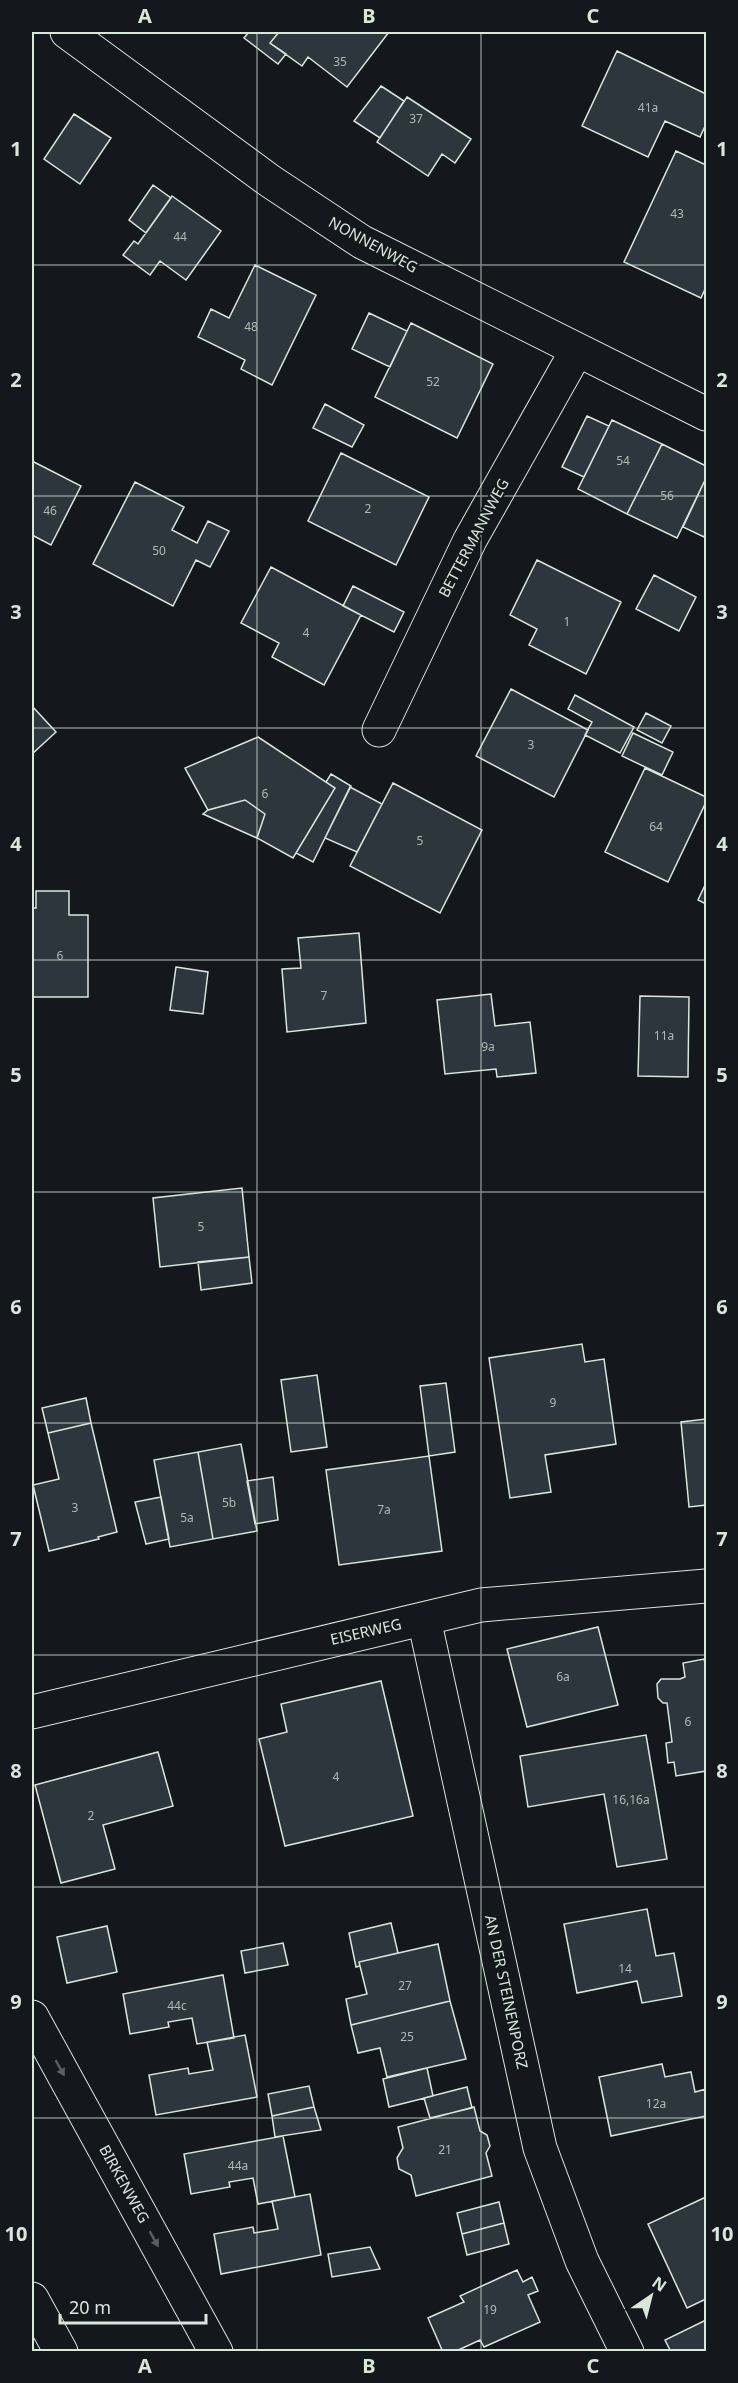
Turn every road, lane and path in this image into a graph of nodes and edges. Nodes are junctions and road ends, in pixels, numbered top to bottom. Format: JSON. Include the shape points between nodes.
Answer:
{"nodes":[{"id":1,"x":67,"y":32,"type":"edge"},
{"id":2,"x":577,"y":350,"type":"junction"},
{"id":3,"x":706,"y":414,"type":"edge"},
{"id":4,"x":379,"y":730,"type":"dead end"},
{"id":5,"x":706,"y":1586,"type":"edge"},
{"id":6,"x":424,"y":1619,"type":"junction"},
{"id":7,"x":32,"y":1712,"type":"edge"},
{"id":8,"x":32,"y":2017,"type":"edge"},
{"id":9,"x":32,"y":2299,"type":"edge"},
{"id":10,"x":61,"y":2352,"type":"edge"},
{"id":11,"x":216,"y":2352,"type":"edge"},
{"id":12,"x":627,"y":2352,"type":"edge"}],
"edges":[{"from":1,"to":2,"type":"street","name":"NONNENWEG","via":[[270,181],[362,242]]},
{"from":2,"to":3,"type":"street","name":"NONNENWEG"},
{"from":2,"to":4,"type":"street","name":"BETTERMANNWEG","via":[[470,540]]},
{"from":5,"to":6,"type":"street","name":"EISERWEG","via":[[481,1605]]},
{"from":6,"to":7,"type":"street","name":"EISERWEG"},
{"from":6,"to":12,"type":"street","name":"AN DER STEINENPORZ","via":[[540,2148],[582,2260]]},
{"from":8,"to":11,"type":"street","name":"BIRKENWEG","one_way":true},
{"from":9,"to":10,"type":"street"}]}
